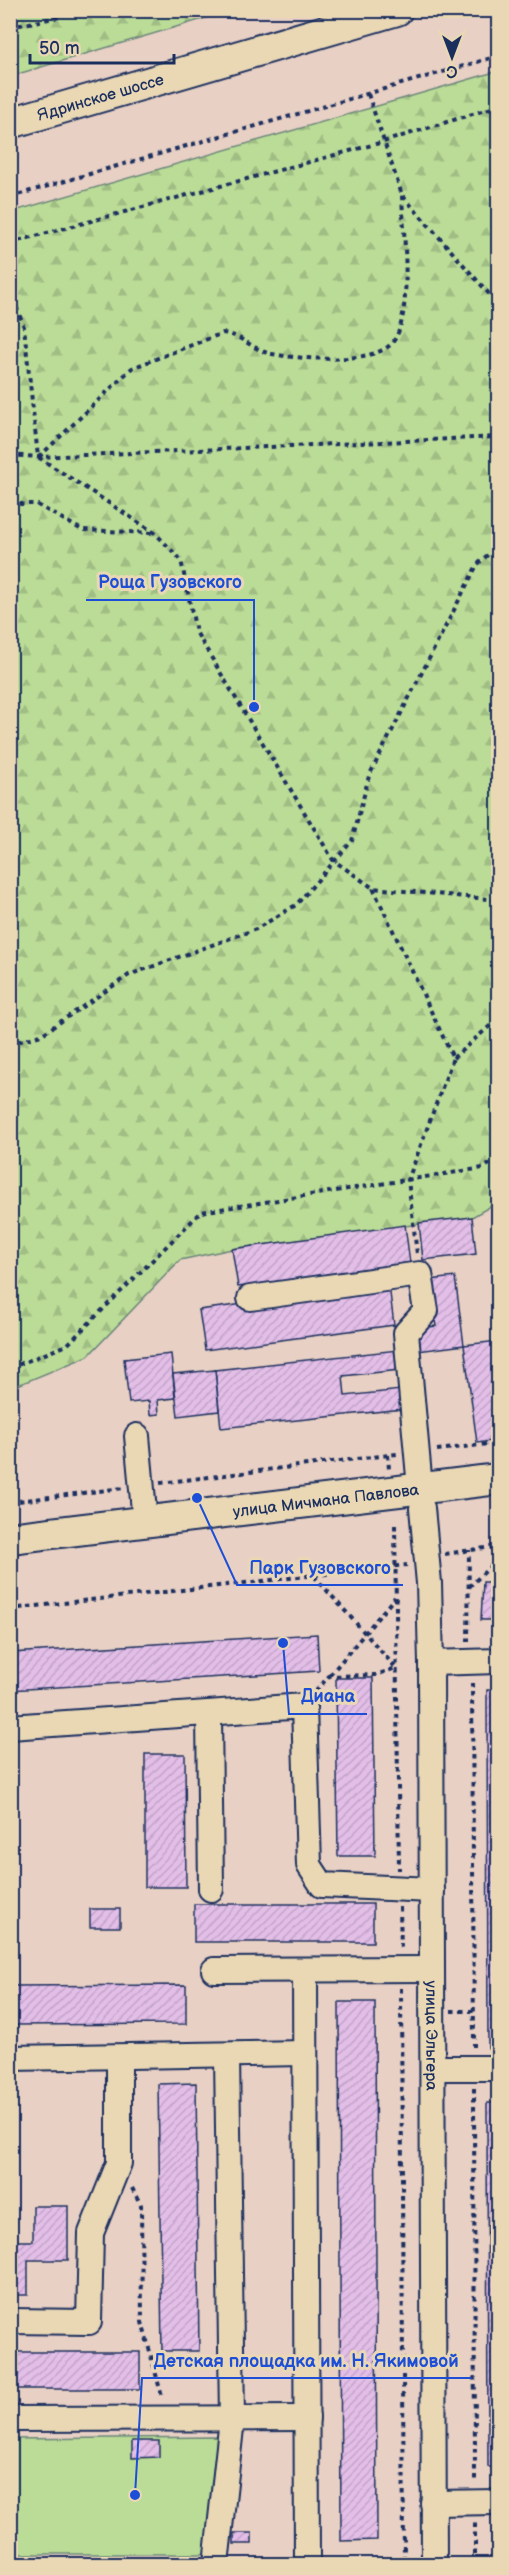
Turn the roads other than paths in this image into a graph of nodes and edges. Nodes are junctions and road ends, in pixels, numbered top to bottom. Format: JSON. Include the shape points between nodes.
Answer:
{"nodes":[{"id":1,"x":397,"y":10,"type":"edge"},
{"id":2,"x":10,"y":123,"type":"edge"},
{"id":3,"x":250,"y":1298,"type":"dead end"},
{"id":4,"x":137,"y":1436,"type":"dead end"},
{"id":5,"x":498,"y":1479,"type":"edge"},
{"id":6,"x":421,"y":1498,"type":"junction"},
{"id":7,"x":498,"y":1500,"type":"edge"},
{"id":8,"x":146,"y":1532,"type":"junction"},
{"id":9,"x":10,"y":1538,"type":"edge"},
{"id":10,"x":10,"y":1558,"type":"edge"},
{"id":11,"x":498,"y":1661,"type":"edge"},
{"id":12,"x":431,"y":1663,"type":"junction"},
{"id":13,"x":209,"y":1714,"type":"junction"},
{"id":14,"x":10,"y":1727,"type":"edge"},
{"id":15,"x":211,"y":1889,"type":"dead end"},
{"id":16,"x":432,"y":1890,"type":"junction"},
{"id":17,"x":432,"y":1969,"type":"junction"},
{"id":18,"x":214,"y":1970,"type":"dead end"},
{"id":19,"x":304,"y":1970,"type":"junction"},
{"id":20,"x":305,"y":2054,"type":"junction"},
{"id":21,"x":227,"y":2055,"type":"junction"},
{"id":22,"x":10,"y":2058,"type":"edge"},
{"id":23,"x":119,"y":2058,"type":"junction"},
{"id":24,"x":433,"y":2068,"type":"junction"},
{"id":25,"x":498,"y":2068,"type":"edge"},
{"id":26,"x":10,"y":2321,"type":"edge"},
{"id":27,"x":306,"y":2418,"type":"junction"},
{"id":28,"x":10,"y":2419,"type":"edge"},
{"id":29,"x":232,"y":2419,"type":"junction"},
{"id":30,"x":498,"y":2502,"type":"edge"},
{"id":31,"x":433,"y":2503,"type":"junction"},
{"id":32,"x":216,"y":2565,"type":"edge"},
{"id":33,"x":307,"y":2565,"type":"edge"},
{"id":34,"x":434,"y":2565,"type":"edge"}],
"edges":[{"from":1,"to":2,"type":"main road","name":"Ядринское шоссе"},
{"from":3,"to":6,"type":"street","name":"улица Эльгера","via":[[420,1274],[426,1311],[406,1333]]},
{"from":4,"to":8,"type":"street"},
{"from":5,"to":6,"type":"main road","name":"улица Мичмана Павлова"},
{"from":6,"to":7,"type":"main road","name":"улица Мичмана Павлова"},
{"from":6,"to":8,"type":"main road","name":"улица Мичмана Павлова"},
{"from":6,"to":12,"type":"street","name":"улица Эльгера"},
{"from":8,"to":9,"type":"main road","name":"улица Мичмана Павлова"},
{"from":8,"to":10,"type":"main road","name":"улица Мичмана Павлова"},
{"from":11,"to":12,"type":"street"},
{"from":12,"to":16,"type":"street","name":"улица Эльгера"},
{"from":13,"to":14,"type":"street"},
{"from":13,"to":15,"type":"street"},
{"from":13,"to":16,"type":"street","via":[[304,1706],[309,1865],[315,1875],[322,1885]]},
{"from":16,"to":17,"type":"street","name":"улица Эльгера"},
{"from":17,"to":19,"type":"street"},
{"from":17,"to":24,"type":"street","name":"улица Эльгера"},
{"from":18,"to":19,"type":"street"},
{"from":19,"to":20,"type":"street"},
{"from":20,"to":21,"type":"street"},
{"from":20,"to":27,"type":"street"},
{"from":21,"to":23,"type":"street"},
{"from":21,"to":29,"type":"street"},
{"from":22,"to":23,"type":"street"},
{"from":23,"to":26,"type":"street","via":[[119,2163],[91,2233],[89,2322]]},
{"from":24,"to":25,"type":"street"},
{"from":24,"to":31,"type":"street","name":"улица Эльгера"},
{"from":27,"to":29,"type":"street"},
{"from":27,"to":33,"type":"street"},
{"from":28,"to":29,"type":"street"},
{"from":29,"to":32,"type":"street"},
{"from":30,"to":31,"type":"street"},
{"from":31,"to":34,"type":"street","name":"улица Эльгера"}]}
